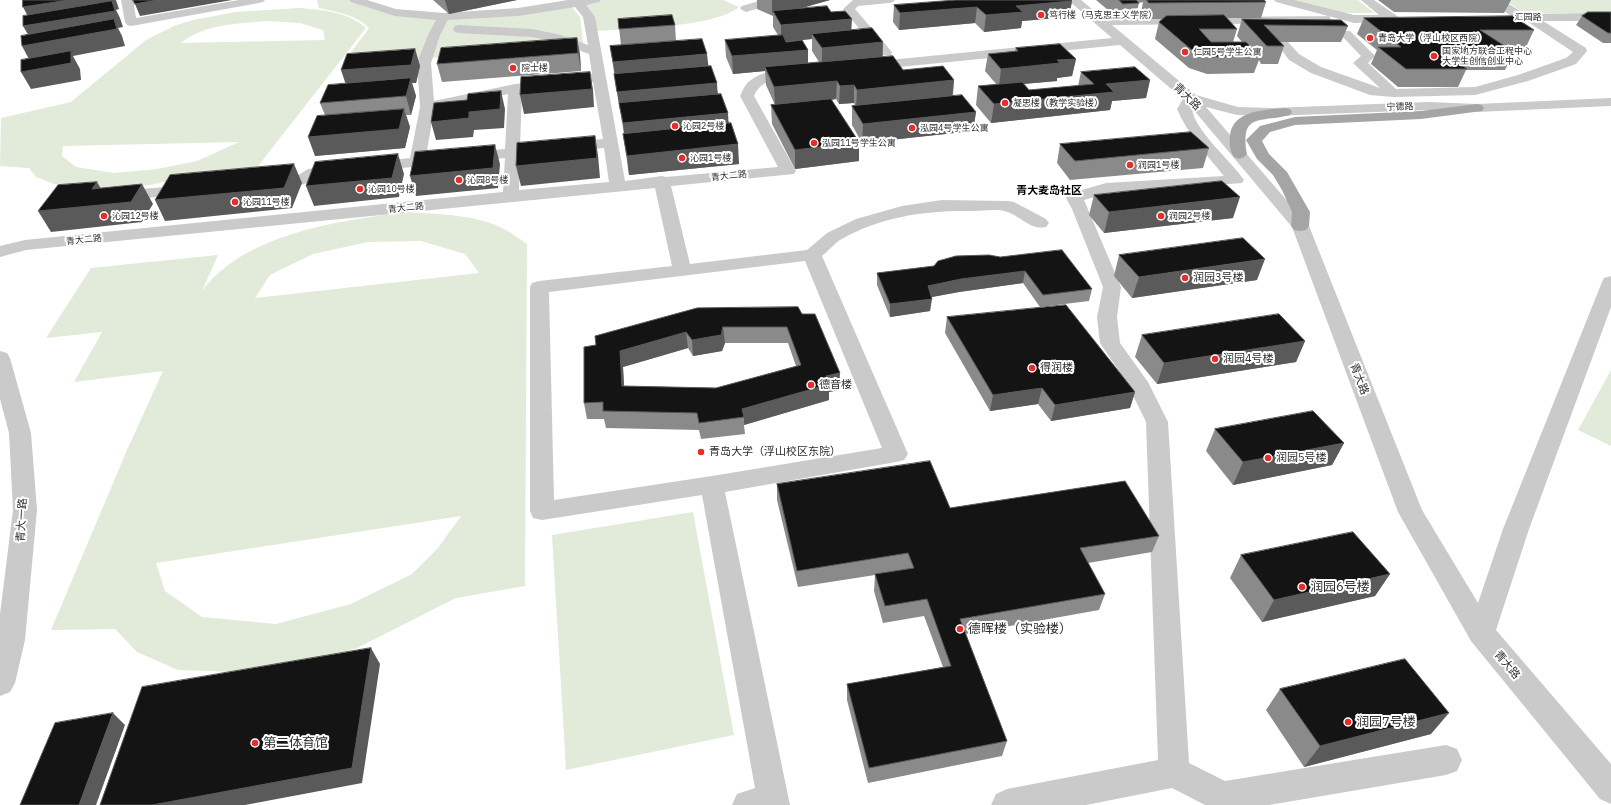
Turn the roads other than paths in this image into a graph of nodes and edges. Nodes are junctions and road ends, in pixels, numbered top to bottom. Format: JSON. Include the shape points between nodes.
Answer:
{"nodes":[{"id":1,"x":127,"y":0,"type":"edge"},
{"id":2,"x":259,"y":0,"type":"edge"},
{"id":3,"x":355,"y":0,"type":"edge"},
{"id":4,"x":594,"y":0,"type":"edge"},
{"id":5,"x":775,"y":0,"type":"edge"},
{"id":6,"x":889,"y":0,"type":"edge"},
{"id":7,"x":1074,"y":0,"type":"edge"},
{"id":8,"x":1280,"y":0,"type":"edge"},
{"id":9,"x":1367,"y":0,"type":"edge"},
{"id":10,"x":1494,"y":0,"type":"edge"},
{"id":11,"x":576,"y":2,"type":"edge"},
{"id":12,"x":734,"y":3,"type":"dead end"},
{"id":13,"x":1498,"y":17,"type":"edge"},
{"id":14,"x":1525,"y":17,"type":"junction"},
{"id":15,"x":1611,"y":17,"type":"edge"},
{"id":16,"x":1391,"y":18,"type":"junction"},
{"id":17,"x":1406,"y":18,"type":"edge"},
{"id":18,"x":1354,"y":19,"type":"junction"},
{"id":19,"x":1101,"y":22,"type":"junction"},
{"id":20,"x":441,"y":23,"type":"junction"},
{"id":21,"x":1346,"y":34,"type":"dead end"},
{"id":22,"x":1124,"y":41,"type":"junction"},
{"id":23,"x":1284,"y":45,"type":"edge"},
{"id":24,"x":595,"y":50,"type":"junction"},
{"id":25,"x":895,"y":63,"type":"junction"},
{"id":26,"x":857,"y":67,"type":"edge"},
{"id":27,"x":812,"y":71,"type":"edge"},
{"id":28,"x":600,"y":77,"type":"junction"},
{"id":29,"x":516,"y":88,"type":"junction"},
{"id":30,"x":1393,"y":93,"type":"junction"},
{"id":31,"x":1191,"y":98,"type":"junction"},
{"id":32,"x":1611,"y":102,"type":"edge"},
{"id":33,"x":427,"y":107,"type":"junction"},
{"id":34,"x":1477,"y":108,"type":"junction"},
{"id":35,"x":1288,"y":111,"type":"junction"},
{"id":36,"x":611,"y":143,"type":"junction"},
{"id":37,"x":513,"y":152,"type":"junction"},
{"id":38,"x":1239,"y":154,"type":"junction"},
{"id":39,"x":417,"y":162,"type":"junction"},
{"id":40,"x":662,"y":182,"type":"junction"},
{"id":41,"x":253,"y":184,"type":"edge"},
{"id":42,"x":618,"y":185,"type":"junction"},
{"id":43,"x":206,"y":189,"type":"edge"},
{"id":44,"x":511,"y":196,"type":"junction"},
{"id":45,"x":103,"y":198,"type":"edge"},
{"id":46,"x":1040,"y":223,"type":"dead end"},
{"id":47,"x":1300,"y":226,"type":"junction"},
{"id":48,"x":25,"y":245,"type":"junction"},
{"id":49,"x":0,"y":252,"type":"edge"},
{"id":50,"x":812,"y":255,"type":"junction"},
{"id":51,"x":682,"y":270,"type":"junction"},
{"id":52,"x":1611,"y":282,"type":"edge"},
{"id":53,"x":0,"y":358,"type":"edge"},
{"id":54,"x":712,"y":485,"type":"junction"},
{"id":55,"x":1481,"y":633,"type":"junction"},
{"id":56,"x":0,"y":683,"type":"edge"},
{"id":57,"x":1446,"y":760,"type":"dead end"},
{"id":58,"x":1174,"y":772,"type":"junction"},
{"id":59,"x":1611,"y":788,"type":"edge"},
{"id":60,"x":765,"y":803,"type":"edge"},
{"id":61,"x":1006,"y":805,"type":"edge"}],
"edges":[{"from":1,"to":2,"type":"street","via":[[131,22]]},
{"from":3,"to":20,"type":"street"},
{"from":4,"to":11,"type":"street"},
{"from":5,"to":12,"type":"street","via":[[748,9]]},
{"from":6,"to":25,"type":"street","via":[[855,4],[849,9]]},
{"from":7,"to":19,"type":"street","name":"青大路"},
{"from":8,"to":18,"type":"street"},
{"from":9,"to":16,"type":"street"},
{"from":10,"to":14,"type":"street"},
{"from":11,"to":20,"type":"street"},
{"from":11,"to":24,"type":"street","via":[[589,17]]},
{"from":13,"to":14,"type":"street","name":"汇园路"},
{"from":14,"to":15,"type":"street","name":"汇园路"},
{"from":14,"to":30,"type":"street","via":[[1581,51],[1571,61],[1475,91]]},
{"from":16,"to":17,"type":"street"},
{"from":16,"to":18,"type":"street"},
{"from":18,"to":19,"type":"street"},
{"from":19,"to":22,"type":"street","name":"青大路"},
{"from":20,"to":24,"type":"street","via":[[532,33],[557,38],[584,50]]},
{"from":20,"to":33,"type":"street","via":[[424,63]]},
{"from":21,"to":30,"type":"street","via":[[1369,56],[1360,63]]},
{"from":22,"to":25,"type":"street"},
{"from":22,"to":31,"type":"street","name":"青大路"},
{"from":23,"to":30,"type":"street","via":[[1294,57],[1316,70],[1375,92]]},
{"from":24,"to":28,"type":"street"},
{"from":25,"to":26,"type":"street"},
{"from":27,"to":40,"type":"street","name":"青大二路","via":[[767,75],[749,89],[747,96],[788,171]]},
{"from":28,"to":29,"type":"street"},
{"from":28,"to":36,"type":"street"},
{"from":29,"to":33,"type":"street"},
{"from":29,"to":37,"type":"street"},
{"from":31,"to":35,"type":"street","name":"宁德路","via":[[1237,111]]},
{"from":31,"to":38,"type":"street","name":"青大路"},
{"from":31,"to":58,"type":"street","via":[[1184,109],[1190,125],[1199,139],[1236,180],[1106,188],[1074,198],[1112,287],[1107,317],[1110,343],[1137,382],[1157,422]]},
{"from":32,"to":34,"type":"street","name":"宁德路"},
{"from":33,"to":39,"type":"street"},
{"from":34,"to":35,"type":"street","name":"宁德路","via":[[1428,106]]},
{"from":34,"to":47,"type":"main road","via":[[1421,115],[1295,121],[1264,129],[1254,140],[1263,156],[1279,172],[1290,190],[1301,212]]},
{"from":35,"to":38,"type":"main road","via":[[1244,121],[1238,127],[1236,140]]},
{"from":36,"to":37,"type":"street"},
{"from":36,"to":42,"type":"street"},
{"from":37,"to":39,"type":"street"},
{"from":37,"to":44,"type":"street"},
{"from":38,"to":47,"type":"street","name":"青大路"},
{"from":39,"to":41,"type":"street","via":[[314,172],[301,180]]},
{"from":40,"to":42,"type":"street"},
{"from":40,"to":48,"type":"street","name":"青大二路"},
{"from":40,"to":51,"type":"street"},
{"from":42,"to":44,"type":"street"},
{"from":43,"to":45,"type":"street"},
{"from":44,"to":48,"type":"street"},
{"from":46,"to":50,"type":"street","via":[[1008,206],[942,205],[902,211],[862,223],[832,237]]},
{"from":47,"to":55,"type":"street","name":"青大路","via":[[1410,512]]},
{"from":48,"to":49,"type":"street"},
{"from":50,"to":51,"type":"street"},
{"from":50,"to":54,"type":"street","via":[[896,454]]},
{"from":51,"to":54,"type":"street","via":[[539,287],[542,511]]},
{"from":52,"to":55,"type":"street","via":[[1516,529]]},
{"from":53,"to":56,"type":"street","name":"青大一路","via":[[20,433],[25,510],[11,640]]},
{"from":54,"to":60,"type":"street"},
{"from":55,"to":59,"type":"street","name":"青大路"},
{"from":57,"to":58,"type":"street","via":[[1223,797]]},
{"from":58,"to":61,"type":"street"}]}
